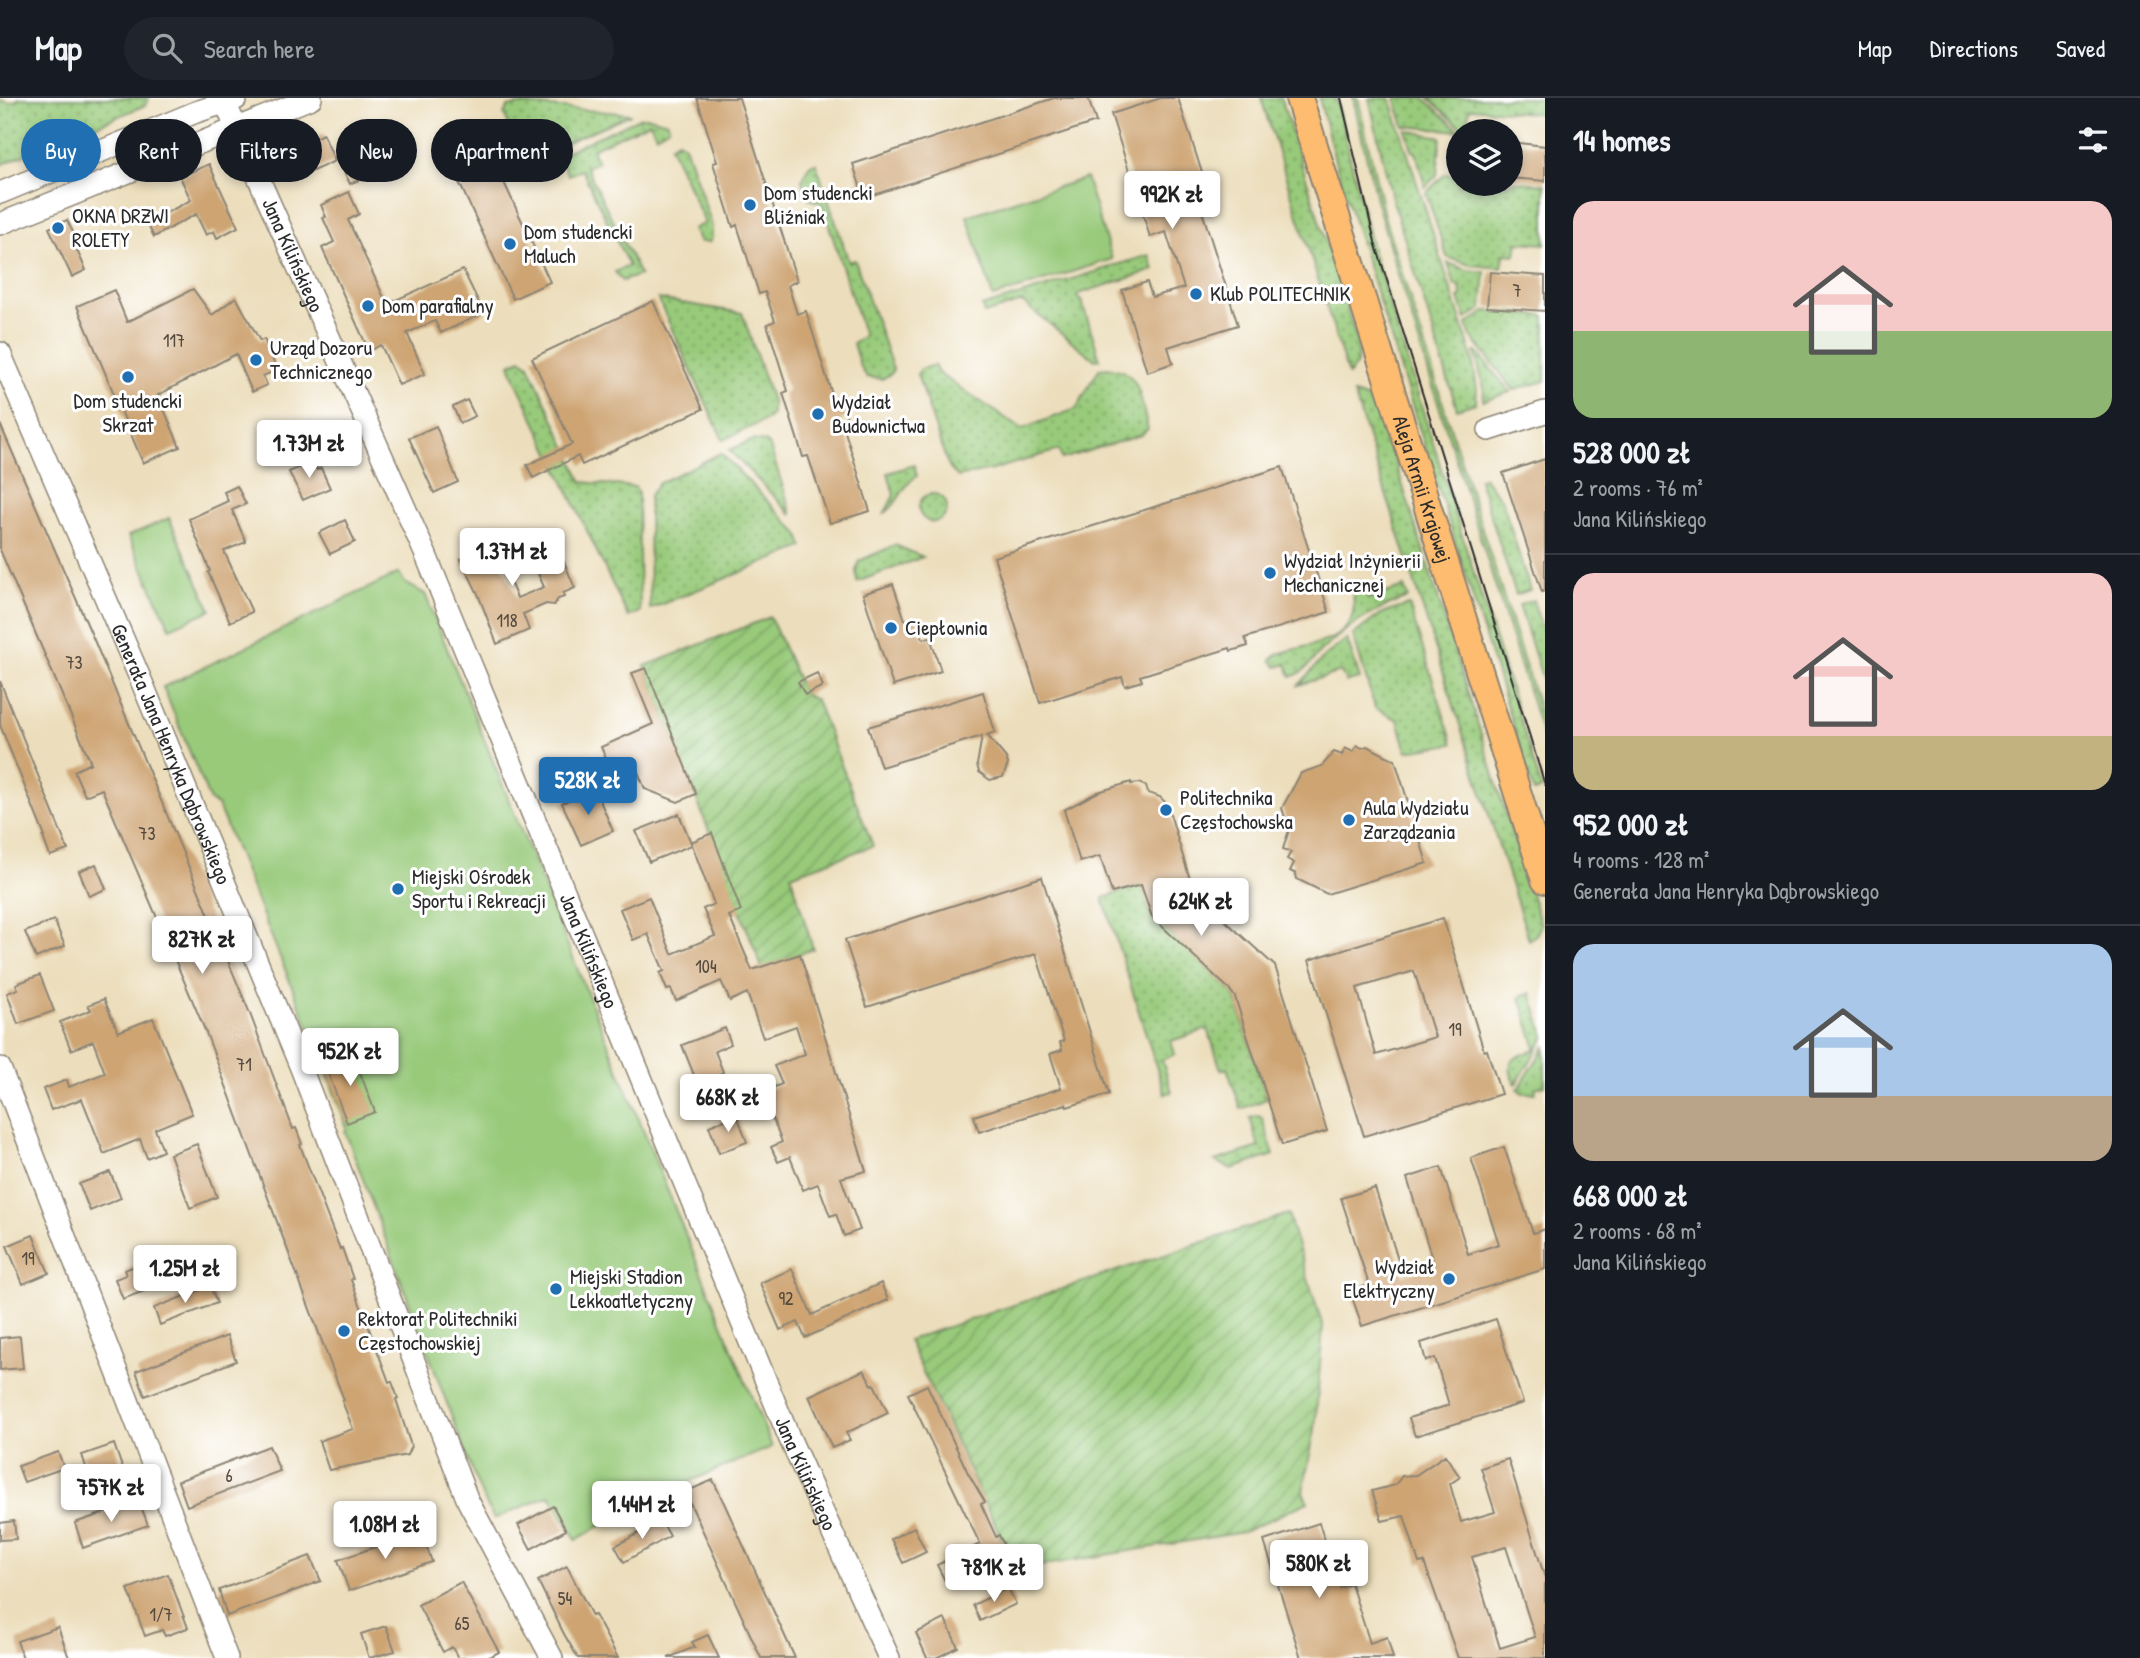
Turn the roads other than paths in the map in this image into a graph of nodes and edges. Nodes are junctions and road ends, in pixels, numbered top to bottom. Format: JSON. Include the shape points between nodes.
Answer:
{"nodes":[{"id":1,"x":311,"y":98,"type":"edge"},
{"id":2,"x":1299,"y":98,"type":"edge"},
{"id":3,"x":229,"y":99,"type":"edge"},
{"id":4,"x":193,"y":105,"type":"edge"},
{"id":5,"x":234,"y":119,"type":"edge"},
{"id":6,"x":257,"y":119,"type":"edge"},
{"id":7,"x":216,"y":123,"type":"edge"},
{"id":8,"x":216,"y":135,"type":"edge"},
{"id":9,"x":260,"y":182,"type":"edge"},
{"id":10,"x":0,"y":192,"type":"edge"},
{"id":11,"x":0,"y":224,"type":"edge"},
{"id":12,"x":0,"y":353,"type":"edge"},
{"id":13,"x":1545,"y":412,"type":"edge"},
{"id":14,"x":1489,"y":430,"type":"dead end"},
{"id":15,"x":1545,"y":880,"type":"edge"},
{"id":16,"x":0,"y":1068,"type":"edge"},
{"id":17,"x":227,"y":1658,"type":"edge"},
{"id":18,"x":552,"y":1658,"type":"edge"},
{"id":19,"x":889,"y":1658,"type":"edge"}],
"edges":[{"from":1,"to":6,"type":"street"},
{"from":2,"to":15,"type":"main road","name":"Aleja Armii Krajowej"},
{"from":3,"to":4,"type":"street"},
{"from":3,"to":5,"type":"street","name":"Jana Kilińskiego"},
{"from":4,"to":7,"type":"street"},
{"from":4,"to":10,"type":"street"},
{"from":8,"to":11,"type":"street"},
{"from":9,"to":19,"type":"street","name":"Jana Kilińskiego","via":[[425,553],[789,1437]]},
{"from":12,"to":18,"type":"street","name":"Generała Jana Henryka Dąbrowskiego","via":[[301,1068],[468,1501]]},
{"from":13,"to":14,"type":"street"},
{"from":16,"to":17,"type":"street"}]}
